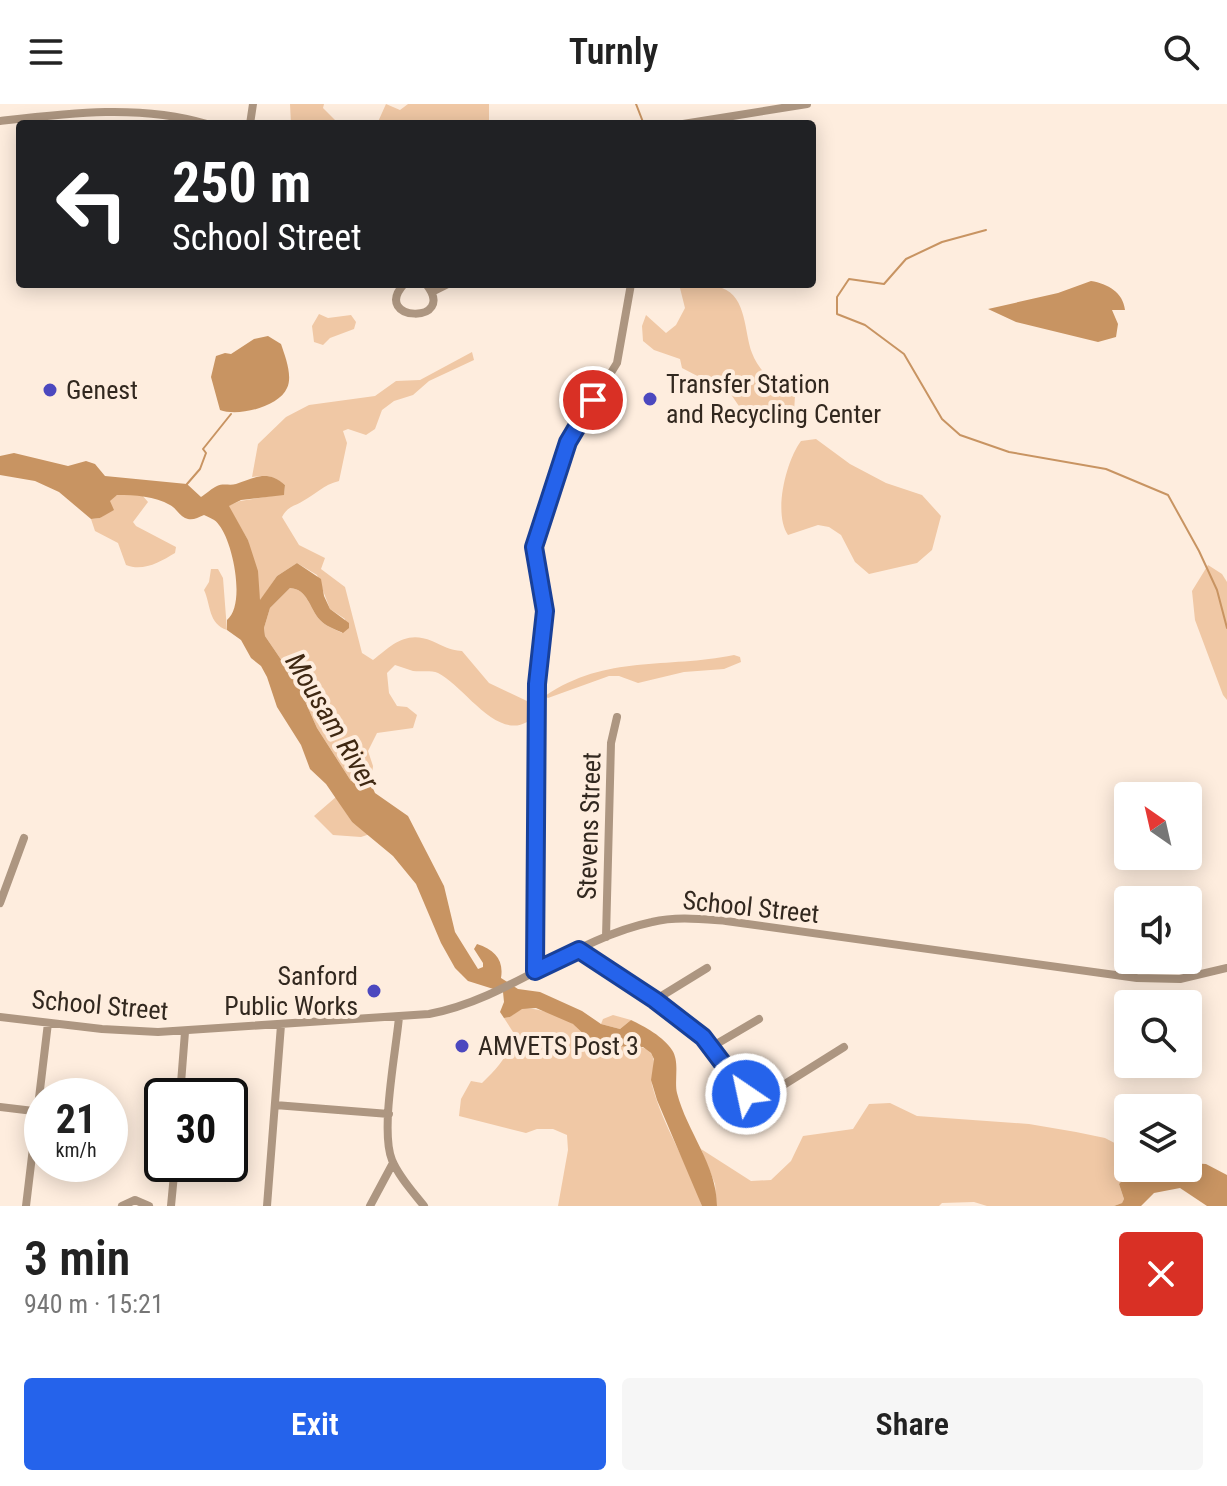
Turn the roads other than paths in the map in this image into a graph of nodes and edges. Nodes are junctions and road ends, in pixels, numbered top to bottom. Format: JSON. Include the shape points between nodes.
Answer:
{"nodes":[{"id":1,"x":807,"y":104,"type":"edge"},
{"id":2,"x":92,"y":108,"type":"edge"},
{"id":3,"x":33,"y":120,"type":"edge"},
{"id":4,"x":186,"y":120,"type":"edge"},
{"id":5,"x":708,"y":120,"type":"edge"},
{"id":6,"x":400,"y":288,"type":"edge"},
{"id":7,"x":429,"y":288,"type":"edge"},
{"id":8,"x":630,"y":288,"type":"edge"},
{"id":9,"x":617,"y":717,"type":"dead end"},
{"id":10,"x":24,"y":838,"type":"dead end"},
{"id":11,"x":0,"y":903,"type":"edge"},
{"id":12,"x":606,"y":937,"type":"junction"},
{"id":13,"x":579,"y":950,"type":"junction"},
{"id":14,"x":707,"y":968,"type":"dead end"},
{"id":15,"x":1227,"y":968,"type":"edge"},
{"id":16,"x":535,"y":971,"type":"junction"},
{"id":17,"x":655,"y":1000,"type":"junction"},
{"id":18,"x":0,"y":1017,"type":"edge"},
{"id":19,"x":399,"y":1017,"type":"junction"},
{"id":20,"x":759,"y":1019,"type":"dead end"},
{"id":21,"x":48,"y":1023,"type":"junction"},
{"id":22,"x":281,"y":1025,"type":"junction"},
{"id":23,"x":185,"y":1032,"type":"junction"},
{"id":24,"x":713,"y":1046,"type":"junction"},
{"id":25,"x":844,"y":1047,"type":"dead end"},
{"id":26,"x":42,"y":1078,"type":"edge"},
{"id":27,"x":181,"y":1078,"type":"edge"},
{"id":28,"x":275,"y":1105,"type":"junction"},
{"id":29,"x":0,"y":1107,"type":"edge"},
{"id":30,"x":24,"y":1110,"type":"edge"},
{"id":31,"x":389,"y":1114,"type":"junction"},
{"id":32,"x":393,"y":1163,"type":"junction"},
{"id":33,"x":29,"y":1182,"type":"edge"},
{"id":34,"x":173,"y":1182,"type":"edge"},
{"id":35,"x":26,"y":1206,"type":"edge"},
{"id":36,"x":122,"y":1206,"type":"edge"},
{"id":37,"x":149,"y":1206,"type":"edge"},
{"id":38,"x":171,"y":1206,"type":"edge"},
{"id":39,"x":267,"y":1206,"type":"edge"},
{"id":40,"x":370,"y":1206,"type":"edge"},
{"id":41,"x":424,"y":1206,"type":"edge"}],
"edges":[{"from":1,"to":5,"type":"street"},
{"from":2,"to":3,"type":"street"},
{"from":2,"to":4,"type":"street"},
{"from":6,"to":7,"type":"street","via":[[397,300],[410,315],[428,310]]},
{"from":8,"to":16,"type":"street","via":[[617,363],[568,442],[534,547],[545,611],[537,684]]},
{"from":9,"to":12,"type":"street","name":"Stevens Street","via":[[611,743]]},
{"from":10,"to":11,"type":"street"},
{"from":12,"to":13,"type":"street","name":"School Street"},
{"from":12,"to":15,"type":"street","name":"School Street","via":[[651,922],[698,918],[1137,978],[1180,979]]},
{"from":13,"to":16,"type":"street","name":"School Street"},
{"from":13,"to":17,"type":"street"},
{"from":14,"to":17,"type":"street"},
{"from":16,"to":19,"type":"street","name":"School Street","via":[[450,1010]]},
{"from":17,"to":24,"type":"street"},
{"from":18,"to":21,"type":"street","name":"School Street"},
{"from":19,"to":22,"type":"street","name":"School Street"},
{"from":19,"to":31,"type":"street"},
{"from":20,"to":24,"type":"street"},
{"from":21,"to":23,"type":"street","name":"School Street"},
{"from":21,"to":26,"type":"street"},
{"from":22,"to":23,"type":"street","name":"School Street"},
{"from":22,"to":28,"type":"street"},
{"from":23,"to":27,"type":"street"},
{"from":24,"to":25,"type":"street","via":[[746,1094],[755,1098]]},
{"from":28,"to":31,"type":"street"},
{"from":28,"to":39,"type":"street"},
{"from":29,"to":30,"type":"street"},
{"from":31,"to":32,"type":"street"},
{"from":32,"to":40,"type":"street"},
{"from":32,"to":41,"type":"street"},
{"from":33,"to":35,"type":"street"},
{"from":34,"to":38,"type":"street"},
{"from":36,"to":37,"type":"street","via":[[135,1200]]}]}
